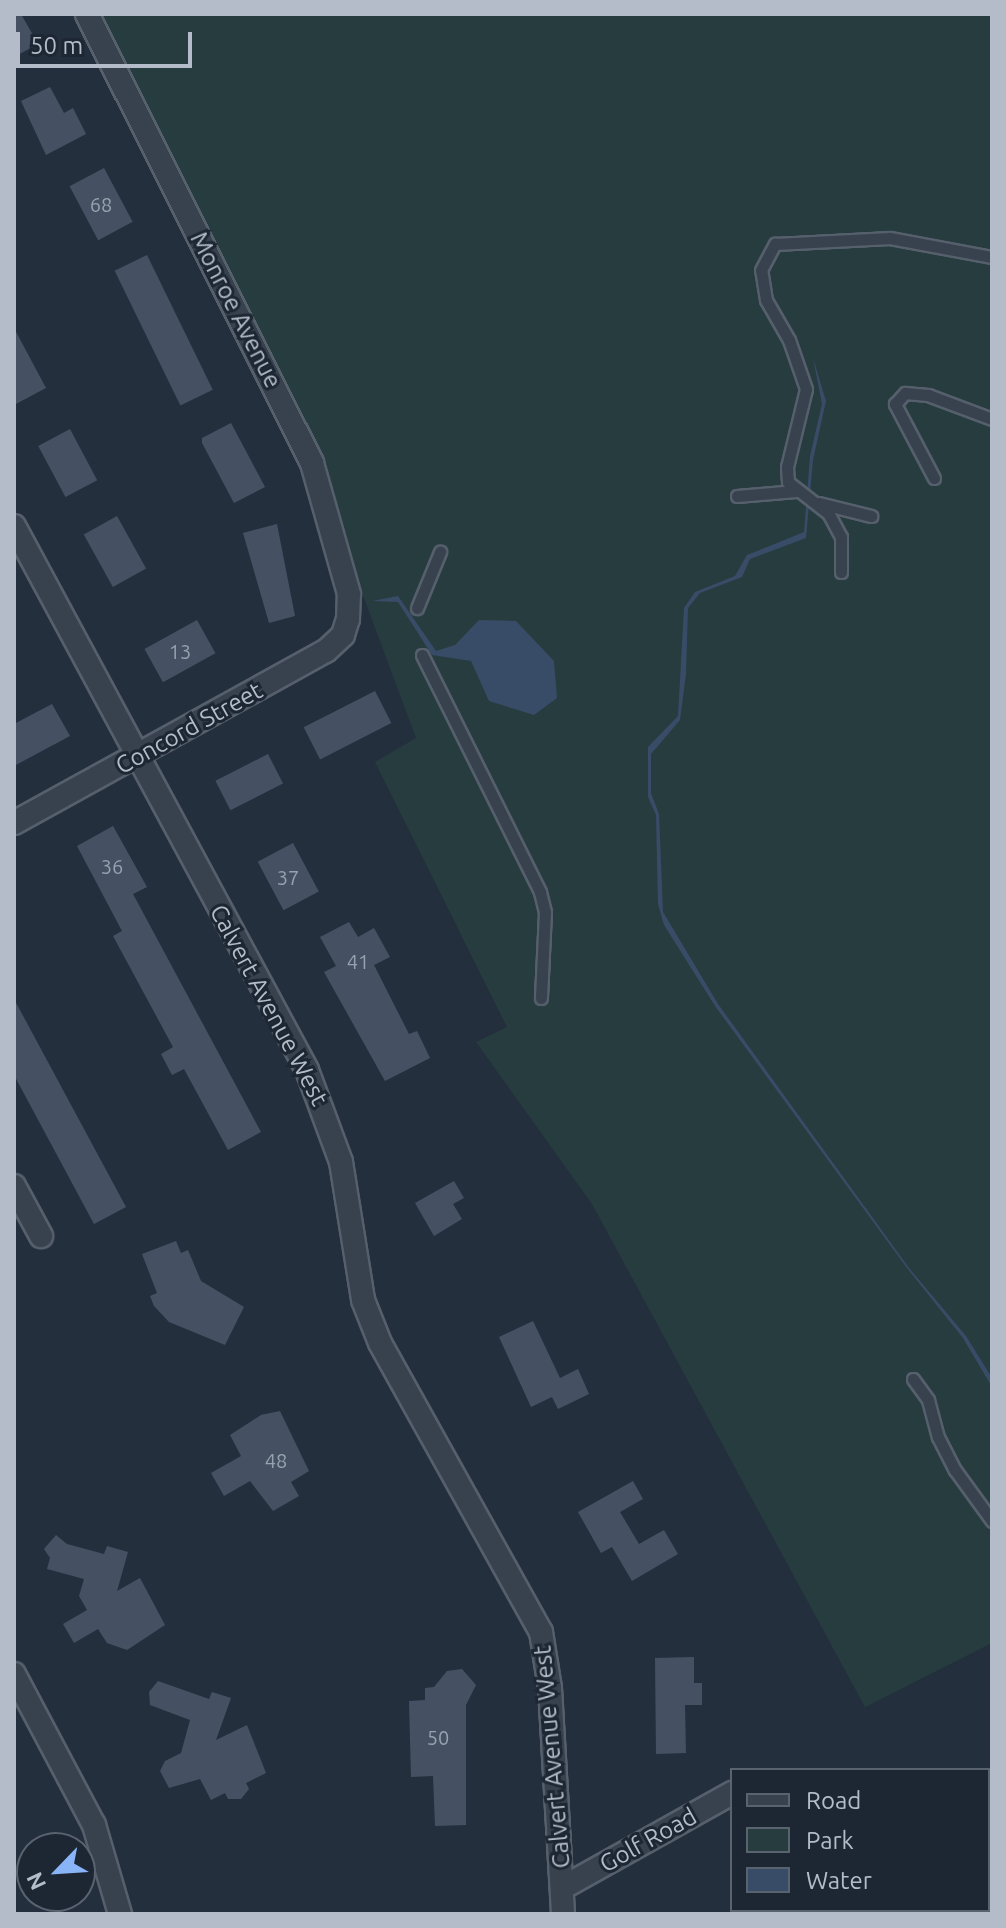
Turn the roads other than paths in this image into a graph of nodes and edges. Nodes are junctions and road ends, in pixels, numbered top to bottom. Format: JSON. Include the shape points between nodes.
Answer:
{"nodes":[{"id":1,"x":87,"y":14,"type":"edge"},
{"id":2,"x":992,"y":257,"type":"edge"},
{"id":3,"x":992,"y":419,"type":"edge"},
{"id":4,"x":934,"y":478,"type":"dead end"},
{"id":5,"x":799,"y":493,"type":"junction"},
{"id":6,"x":737,"y":496,"type":"dead end"},
{"id":7,"x":817,"y":502,"type":"junction"},
{"id":8,"x":871,"y":516,"type":"dead end"},
{"id":9,"x":14,"y":526,"type":"edge"},
{"id":10,"x":440,"y":552,"type":"dead end"},
{"id":11,"x":841,"y":572,"type":"dead end"},
{"id":12,"x":417,"y":608,"type":"dead end"},
{"id":13,"x":348,"y":619,"type":"joint"},
{"id":14,"x":422,"y":655,"type":"dead end"},
{"id":15,"x":137,"y":758,"type":"junction"},
{"id":16,"x":14,"y":823,"type":"edge"},
{"id":17,"x":541,"y":998,"type":"dead end"},
{"id":18,"x":14,"y":1186,"type":"edge"},
{"id":19,"x":41,"y":1236,"type":"dead end"},
{"id":20,"x":913,"y":1379,"type":"dead end"},
{"id":21,"x":992,"y":1521,"type":"edge"},
{"id":22,"x":14,"y":1674,"type":"edge"},
{"id":23,"x":730,"y":1794,"type":"edge"},
{"id":24,"x":564,"y":1887,"type":"junction"},
{"id":25,"x":120,"y":1914,"type":"edge"},
{"id":26,"x":563,"y":1914,"type":"edge"}],
"edges":[{"from":1,"to":13,"type":"street","name":"Monroe Avenue","via":[[312,463],[349,594]]},
{"from":2,"to":5,"type":"lane","via":[[890,238],[775,244],[761,270],[766,300],[789,340],[806,389],[787,467]]},
{"from":3,"to":4,"type":"lane","via":[[928,395],[905,393],[895,404]]},
{"from":5,"to":6,"type":"lane"},
{"from":5,"to":7,"type":"lane"},
{"from":7,"to":8,"type":"lane"},
{"from":7,"to":11,"type":"lane","via":[[841,537]]},
{"from":9,"to":15,"type":"street","name":"Calvert Avenue West"},
{"from":10,"to":12,"type":"lane"},
{"from":13,"to":15,"type":"street","name":"Concord Street","via":[[343,635],[326,651]]},
{"from":14,"to":17,"type":"lane","via":[[540,892],[545,912]]},
{"from":15,"to":16,"type":"street","name":"Concord Street"},
{"from":15,"to":24,"type":"street","name":"Calvert Avenue West","via":[[327,1115],[341,1162],[363,1300],[380,1343],[541,1632]]},
{"from":18,"to":19,"type":"street"},
{"from":20,"to":21,"type":"lane","via":[[928,1400],[955,1470]]},
{"from":22,"to":25,"type":"street","via":[[94,1825]]},
{"from":23,"to":24,"type":"street","name":"Golf Road"},
{"from":24,"to":26,"type":"street","name":"Calvert Avenue West"}]}
